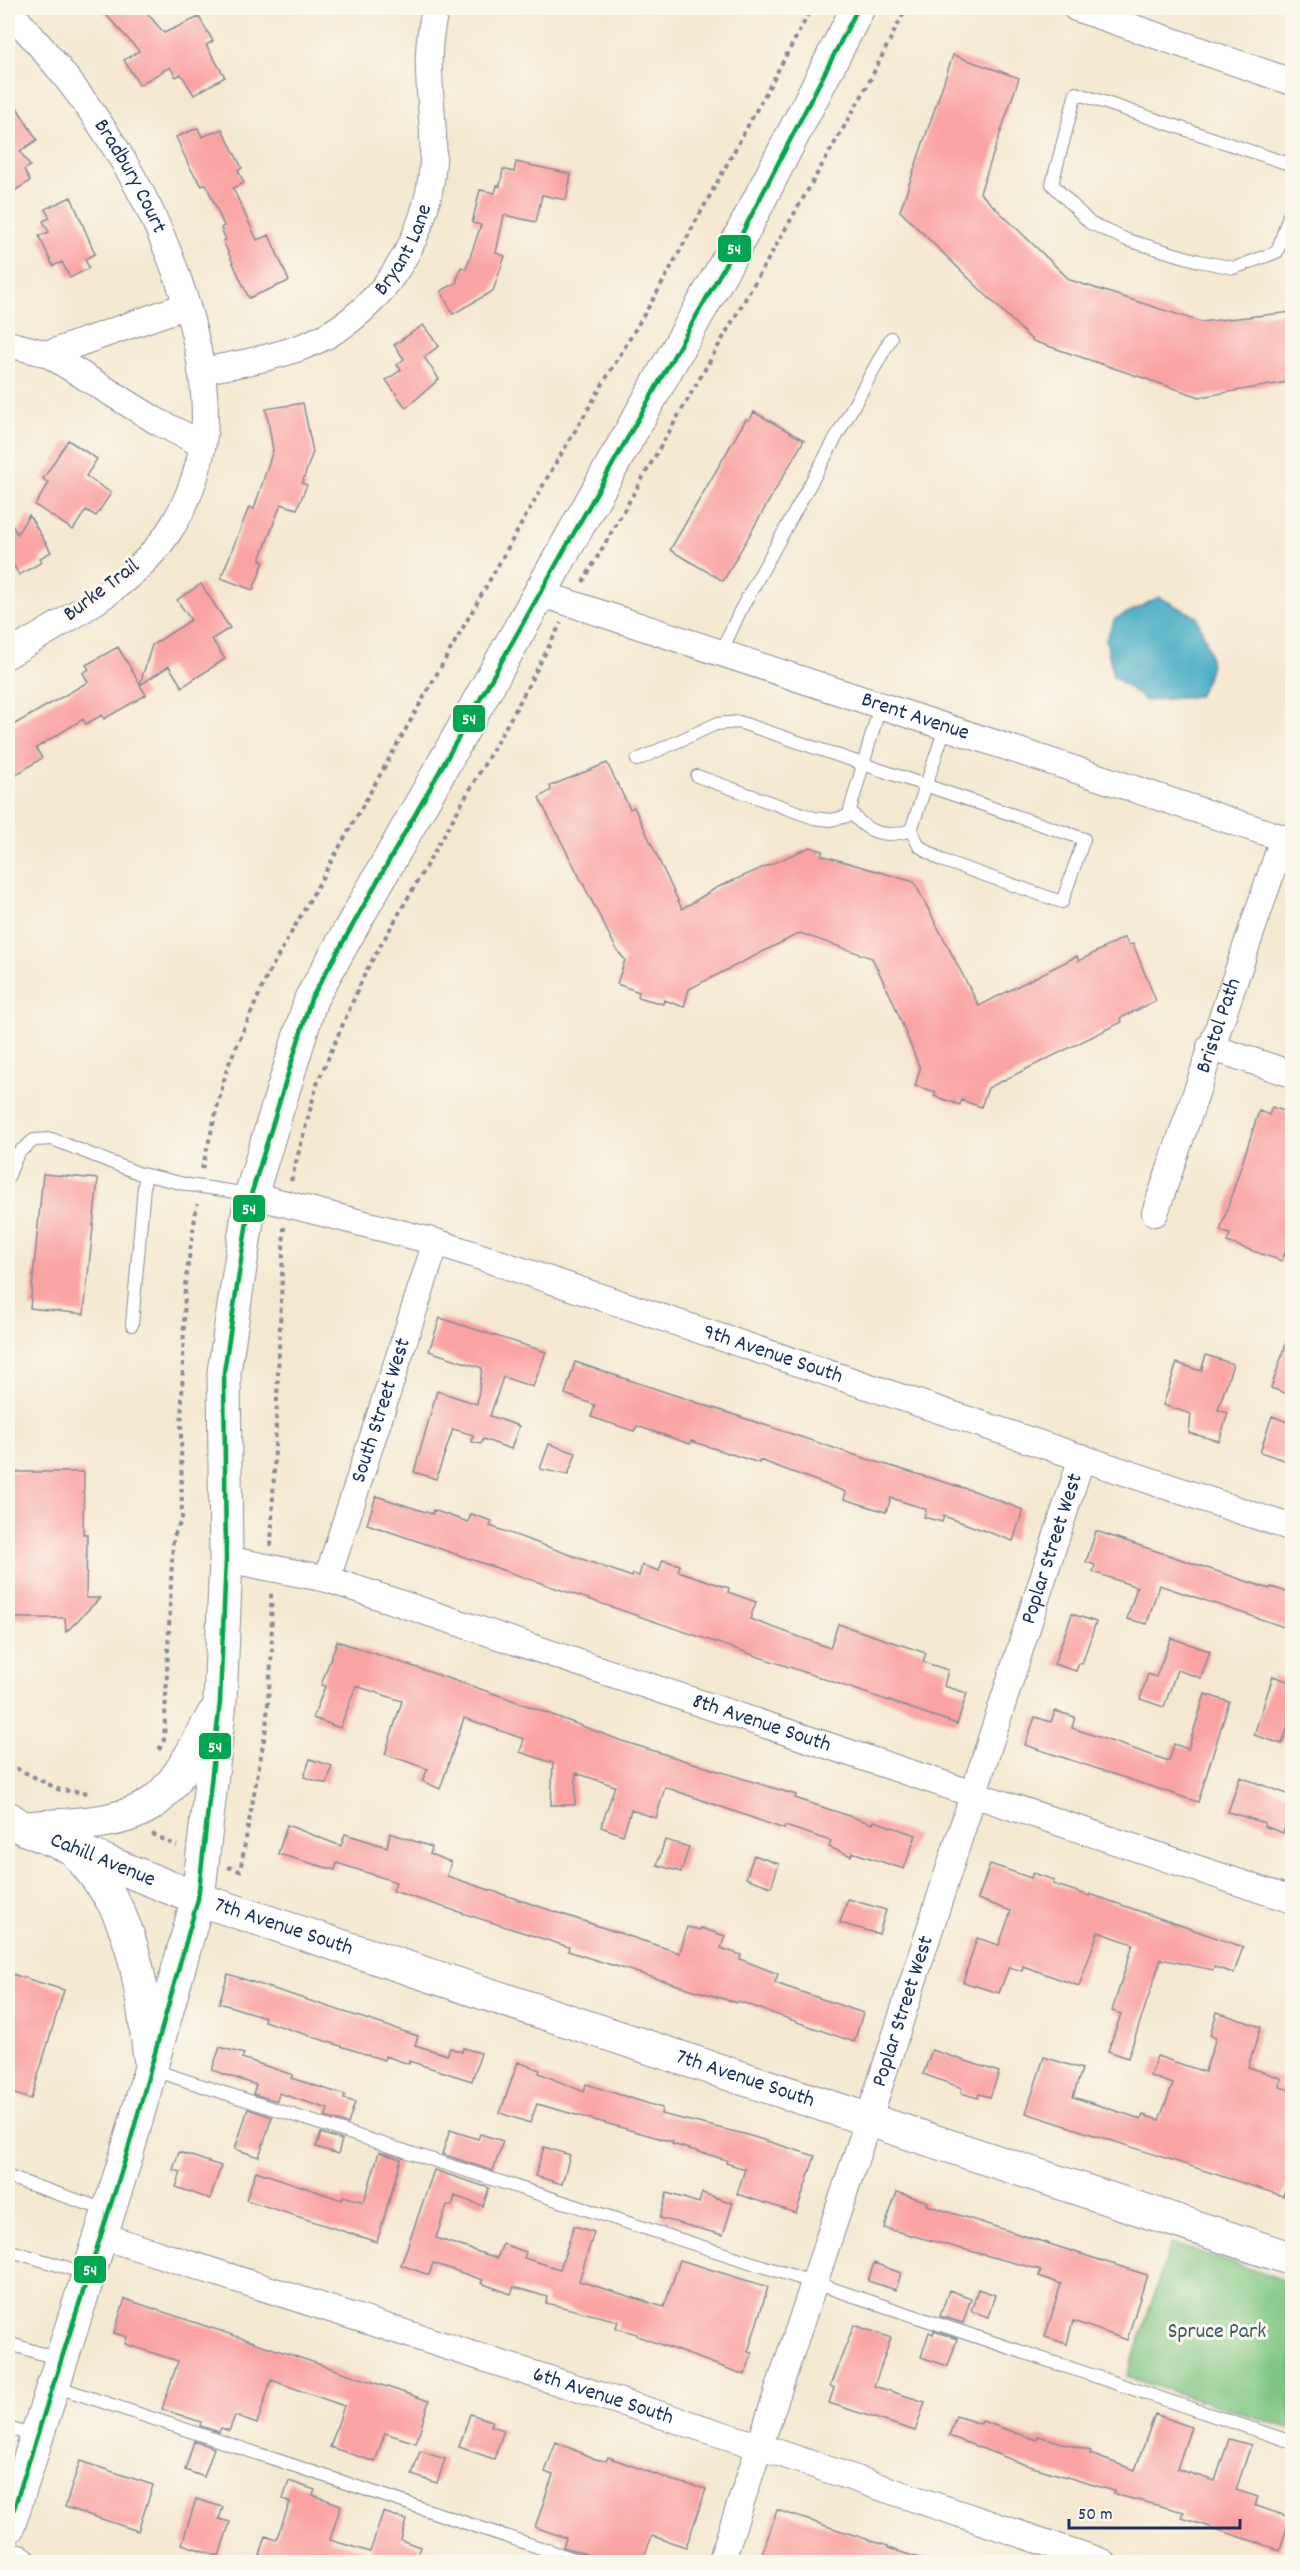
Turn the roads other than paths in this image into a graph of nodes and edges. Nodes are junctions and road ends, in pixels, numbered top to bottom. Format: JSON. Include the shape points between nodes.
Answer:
{"nodes":[{"id":1,"x":436,"y":8,"type":"edge"},
{"id":2,"x":858,"y":8,"type":"edge"},
{"id":3,"x":1076,"y":8,"type":"edge"},
{"id":4,"x":8,"y":10,"type":"edge"},
{"id":5,"x":1293,"y":82,"type":"edge"},
{"id":6,"x":1293,"y":165,"type":"edge"},
{"id":7,"x":1293,"y":206,"type":"edge"},
{"id":8,"x":185,"y":306,"type":"junction"},
{"id":9,"x":891,"y":338,"type":"dead end"},
{"id":10,"x":8,"y":344,"type":"edge"},
{"id":11,"x":48,"y":354,"type":"junction"},
{"id":12,"x":201,"y":371,"type":"junction"},
{"id":13,"x":202,"y":444,"type":"junction"},
{"id":14,"x":539,"y":594,"type":"junction"},
{"id":15,"x":721,"y":653,"type":"junction"},
{"id":16,"x":8,"y":655,"type":"edge"},
{"id":17,"x":880,"y":706,"type":"junction"},
{"id":18,"x":945,"y":728,"type":"junction"},
{"id":19,"x":637,"y":760,"type":"dead end"},
{"id":20,"x":863,"y":764,"type":"junction"},
{"id":21,"x":697,"y":776,"type":"dead end"},
{"id":22,"x":926,"y":785,"type":"junction"},
{"id":23,"x":854,"y":815,"type":"junction"},
{"id":24,"x":911,"y":830,"type":"junction"},
{"id":25,"x":1288,"y":840,"type":"edge"},
{"id":26,"x":1210,"y":1047,"type":"junction"},
{"id":27,"x":1293,"y":1074,"type":"edge"},
{"id":28,"x":146,"y":1175,"type":"junction"},
{"id":29,"x":8,"y":1177,"type":"edge"},
{"id":30,"x":251,"y":1195,"type":"junction"},
{"id":31,"x":1155,"y":1213,"type":"dead end"},
{"id":32,"x":436,"y":1242,"type":"junction"},
{"id":33,"x":132,"y":1325,"type":"dead end"},
{"id":34,"x":1082,"y":1456,"type":"junction"},
{"id":35,"x":1293,"y":1528,"type":"edge"},
{"id":36,"x":226,"y":1559,"type":"junction"},
{"id":37,"x":327,"y":1579,"type":"junction"},
{"id":38,"x":220,"y":1702,"type":"junction"},
{"id":39,"x":972,"y":1796,"type":"junction"},
{"id":40,"x":15,"y":1823,"type":"edge"},
{"id":41,"x":76,"y":1851,"type":"junction"},
{"id":42,"x":198,"y":1899,"type":"junction"},
{"id":43,"x":1293,"y":1900,"type":"edge"},
{"id":44,"x":152,"y":2070,"type":"junction"},
{"id":45,"x":868,"y":2121,"type":"junction"},
{"id":46,"x":8,"y":2177,"type":"edge"},
{"id":47,"x":105,"y":2223,"type":"junction"},
{"id":48,"x":8,"y":2250,"type":"edge"},
{"id":49,"x":1293,"y":2259,"type":"edge"},
{"id":50,"x":89,"y":2274,"type":"junction"},
{"id":51,"x":815,"y":2283,"type":"junction"},
{"id":52,"x":8,"y":2343,"type":"edge"},
{"id":53,"x":58,"y":2373,"type":"junction"},
{"id":54,"x":22,"y":2432,"type":"edge"},
{"id":55,"x":1293,"y":2442,"type":"edge"},
{"id":56,"x":761,"y":2448,"type":"junction"},
{"id":57,"x":8,"y":2527,"type":"edge"},
{"id":58,"x":8,"y":2559,"type":"edge"},
{"id":59,"x":20,"y":2562,"type":"edge"},
{"id":60,"x":583,"y":2562,"type":"edge"},
{"id":61,"x":721,"y":2562,"type":"edge"},
{"id":62,"x":1103,"y":2562,"type":"edge"}],
"edges":[{"from":1,"to":12,"type":"street","name":"Bryant Lane","via":[[429,53],[433,161],[427,201],[395,274],[361,311],[301,348]]},
{"from":2,"to":14,"type":"street","via":[[733,251]]},
{"from":3,"to":5,"type":"street"},
{"from":4,"to":8,"type":"street","name":"Bradbury Court","via":[[63,72],[117,150],[160,235]]},
{"from":6,"to":7,"type":"lane","via":[[1076,93],[1052,184],[1090,223],[1127,240],[1234,268],[1276,252]]},
{"from":8,"to":11,"type":"street"},
{"from":8,"to":12,"type":"street","name":"Bradbury Court"},
{"from":9,"to":15,"type":"lane","via":[[740,611]]},
{"from":10,"to":11,"type":"street"},
{"from":11,"to":13,"type":"street","via":[[158,422]]},
{"from":12,"to":13,"type":"street","name":"Burke Trail","via":[[205,419]]},
{"from":13,"to":16,"type":"street","name":"Burke Trail","via":[[180,512],[153,552],[96,601]]},
{"from":14,"to":15,"type":"street","name":"Brent Avenue"},
{"from":14,"to":30,"type":"street","via":[[312,999]]},
{"from":15,"to":17,"type":"street","name":"Brent Avenue"},
{"from":17,"to":18,"type":"street","name":"Brent Avenue"},
{"from":17,"to":20,"type":"lane"},
{"from":18,"to":22,"type":"lane"},
{"from":18,"to":25,"type":"street","name":"Brent Avenue"},
{"from":19,"to":20,"type":"lane","via":[[716,724],[739,722]]},
{"from":20,"to":22,"type":"lane"},
{"from":20,"to":23,"type":"lane","via":[[850,810]]},
{"from":21,"to":23,"type":"lane","via":[[814,818],[830,820]]},
{"from":22,"to":24,"type":"lane"},
{"from":22,"to":24,"type":"lane","via":[[1084,839],[1062,902],[941,860],[919,846]]},
{"from":23,"to":24,"type":"lane","via":[[857,822],[877,834],[895,835]]},
{"from":25,"to":26,"type":"street","name":"Bristol Path"},
{"from":26,"to":27,"type":"street"},
{"from":26,"to":31,"type":"street","name":"Bristol Path"},
{"from":28,"to":29,"type":"lane","via":[[52,1139],[34,1140],[18,1153]]},
{"from":28,"to":30,"type":"lane"},
{"from":28,"to":33,"type":"lane"},
{"from":30,"to":32,"type":"street","name":"9th Avenue South"},
{"from":30,"to":36,"type":"street","via":[[224,1372]]},
{"from":32,"to":34,"type":"street","name":"9th Avenue South"},
{"from":32,"to":37,"type":"street","name":"South Street West"},
{"from":34,"to":35,"type":"street","name":"9th Avenue South"},
{"from":34,"to":39,"type":"street","name":"Poplar Street West"},
{"from":36,"to":37,"type":"street","name":"8th Avenue South"},
{"from":36,"to":38,"type":"street"},
{"from":37,"to":39,"type":"street","name":"8th Avenue South"},
{"from":38,"to":40,"type":"street","via":[[184,1767],[154,1802],[111,1821]]},
{"from":38,"to":42,"type":"street"},
{"from":39,"to":43,"type":"street","name":"8th Avenue South"},
{"from":39,"to":45,"type":"street","name":"Poplar Street West"},
{"from":40,"to":41,"type":"street","name":"Cahill Avenue"},
{"from":41,"to":42,"type":"street","name":"Cahill Avenue"},
{"from":41,"to":44,"type":"street","via":[[112,1900],[131,1945]]},
{"from":42,"to":44,"type":"street"},
{"from":42,"to":45,"type":"street","name":"7th Avenue South"},
{"from":44,"to":47,"type":"street"},
{"from":44,"to":51,"type":"lane"},
{"from":45,"to":49,"type":"street","name":"7th Avenue South"},
{"from":45,"to":51,"type":"street","name":"Poplar Street West"},
{"from":46,"to":47,"type":"lane"},
{"from":47,"to":50,"type":"street"},
{"from":47,"to":56,"type":"street","name":"6th Avenue South"},
{"from":48,"to":50,"type":"lane"},
{"from":50,"to":53,"type":"street"},
{"from":51,"to":55,"type":"lane"},
{"from":51,"to":56,"type":"street","name":"Poplar Street West"},
{"from":52,"to":53,"type":"lane"},
{"from":53,"to":54,"type":"street"},
{"from":53,"to":60,"type":"lane"},
{"from":54,"to":57,"type":"street"},
{"from":56,"to":61,"type":"street","name":"Poplar Street West"},
{"from":56,"to":62,"type":"street","name":"6th Avenue South"},
{"from":58,"to":59,"type":"street"}]}
